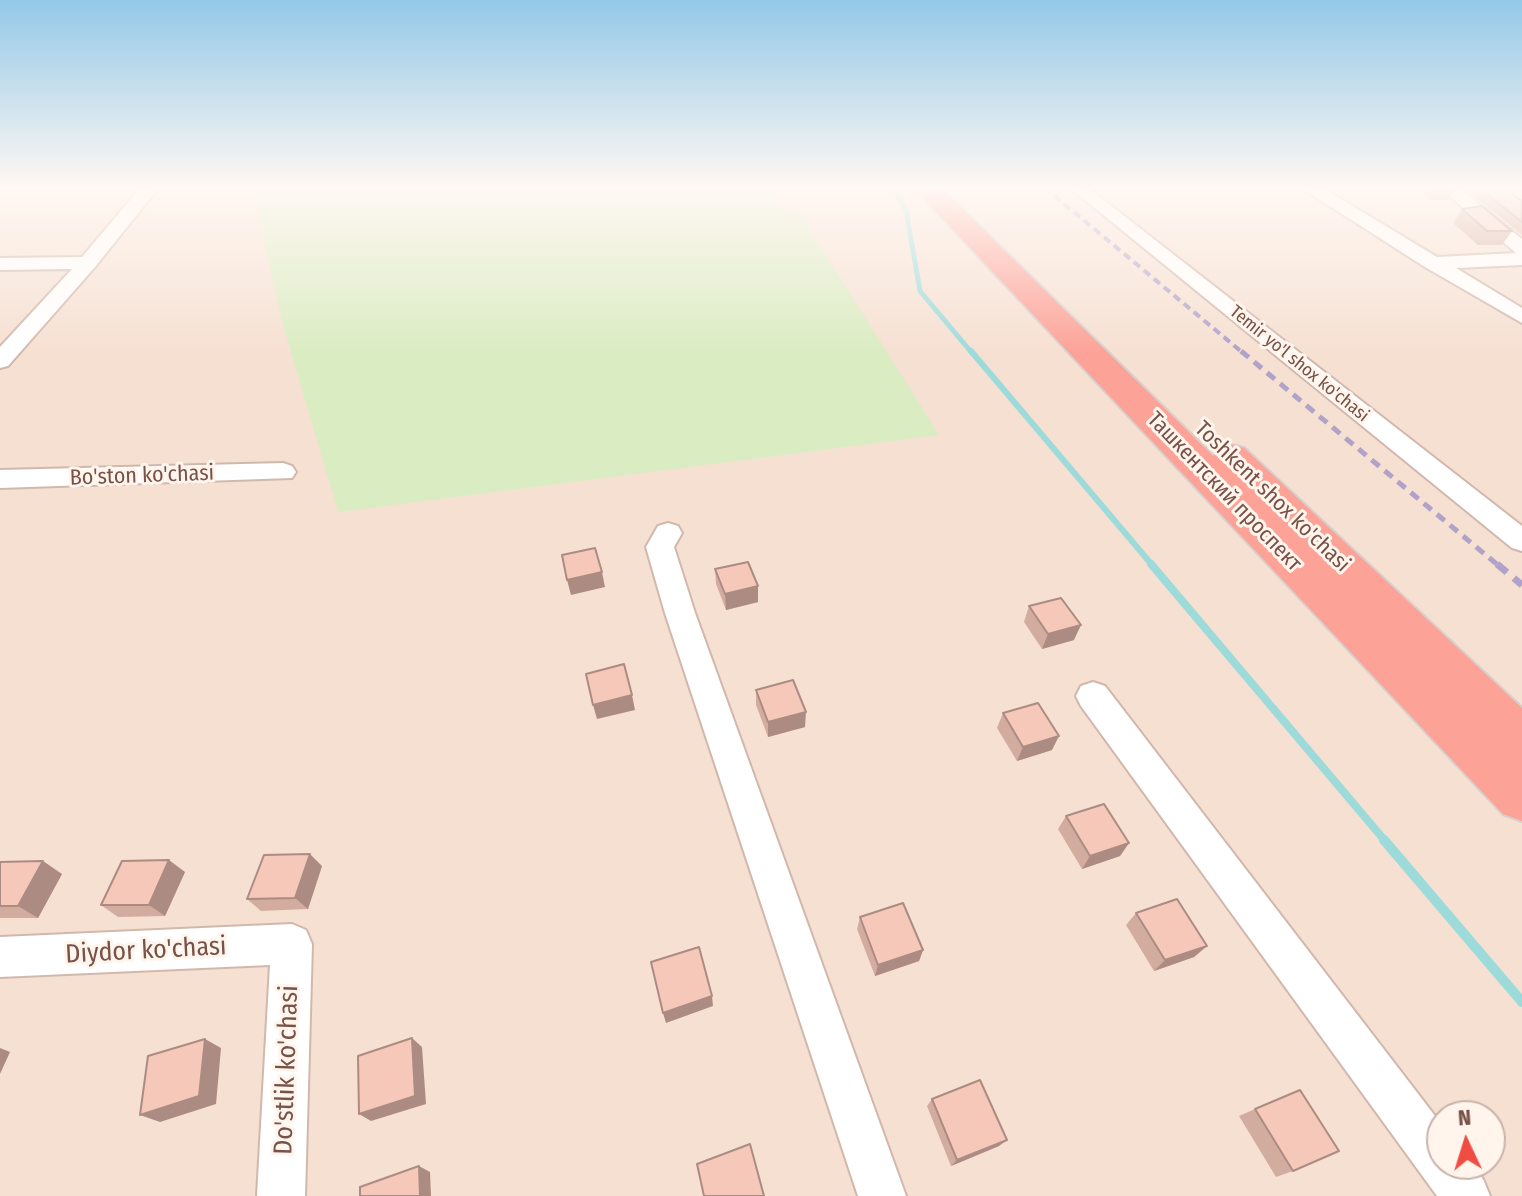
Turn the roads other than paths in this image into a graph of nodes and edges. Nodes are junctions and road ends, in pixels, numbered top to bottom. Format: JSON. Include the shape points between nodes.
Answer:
{"nodes":[{"id":1,"x":104,"y":243,"type":"edge"},
{"id":2,"x":981,"y":243,"type":"edge"},
{"id":3,"x":1010,"y":243,"type":"edge"},
{"id":4,"x":1147,"y":243,"type":"edge"},
{"id":5,"x":1399,"y":243,"type":"edge"},
{"id":6,"x":1522,"y":259,"type":"edge"},
{"id":7,"x":88,"y":263,"type":"junction"},
{"id":8,"x":1432,"y":263,"type":"junction"},
{"id":9,"x":0,"y":264,"type":"edge"},
{"id":10,"x":1522,"y":317,"type":"edge"},
{"id":11,"x":0,"y":361,"type":"edge"},
{"id":12,"x":283,"y":472,"type":"dead end"},
{"id":13,"x":0,"y":479,"type":"edge"},
{"id":14,"x":668,"y":533,"type":"dead end"},
{"id":15,"x":1522,"y":541,"type":"edge"},
{"id":16,"x":1093,"y":696,"type":"dead end"},
{"id":17,"x":1522,"y":740,"type":"edge"},
{"id":18,"x":1522,"y":797,"type":"edge"},
{"id":19,"x":292,"y":944,"type":"joint"},
{"id":20,"x":0,"y":957,"type":"edge"},
{"id":21,"x":281,"y":1196,"type":"edge"},
{"id":22,"x":882,"y":1196,"type":"edge"},
{"id":23,"x":1466,"y":1196,"type":"edge"}],
"edges":[{"from":1,"to":7,"type":"street"},
{"from":2,"to":18,"type":"highway","name":"Ташкентский проспект"},
{"from":3,"to":17,"type":"highway","name":"Toshkent shox ko'chasi"},
{"from":4,"to":15,"type":"street","name":"Temir yo'l shox ko'chasi"},
{"from":5,"to":8,"type":"street"},
{"from":6,"to":8,"type":"street"},
{"from":7,"to":9,"type":"street"},
{"from":7,"to":11,"type":"street"},
{"from":8,"to":10,"type":"street"},
{"from":12,"to":13,"type":"street","name":"Bo'ston ko'chasi"},
{"from":14,"to":22,"type":"street","via":[[660,547],[680,613]]},
{"from":16,"to":23,"type":"street"},
{"from":19,"to":20,"type":"street","name":"Diydor ko'chasi"},
{"from":19,"to":21,"type":"street","name":"Do'stlik ko'chasi"}]}
